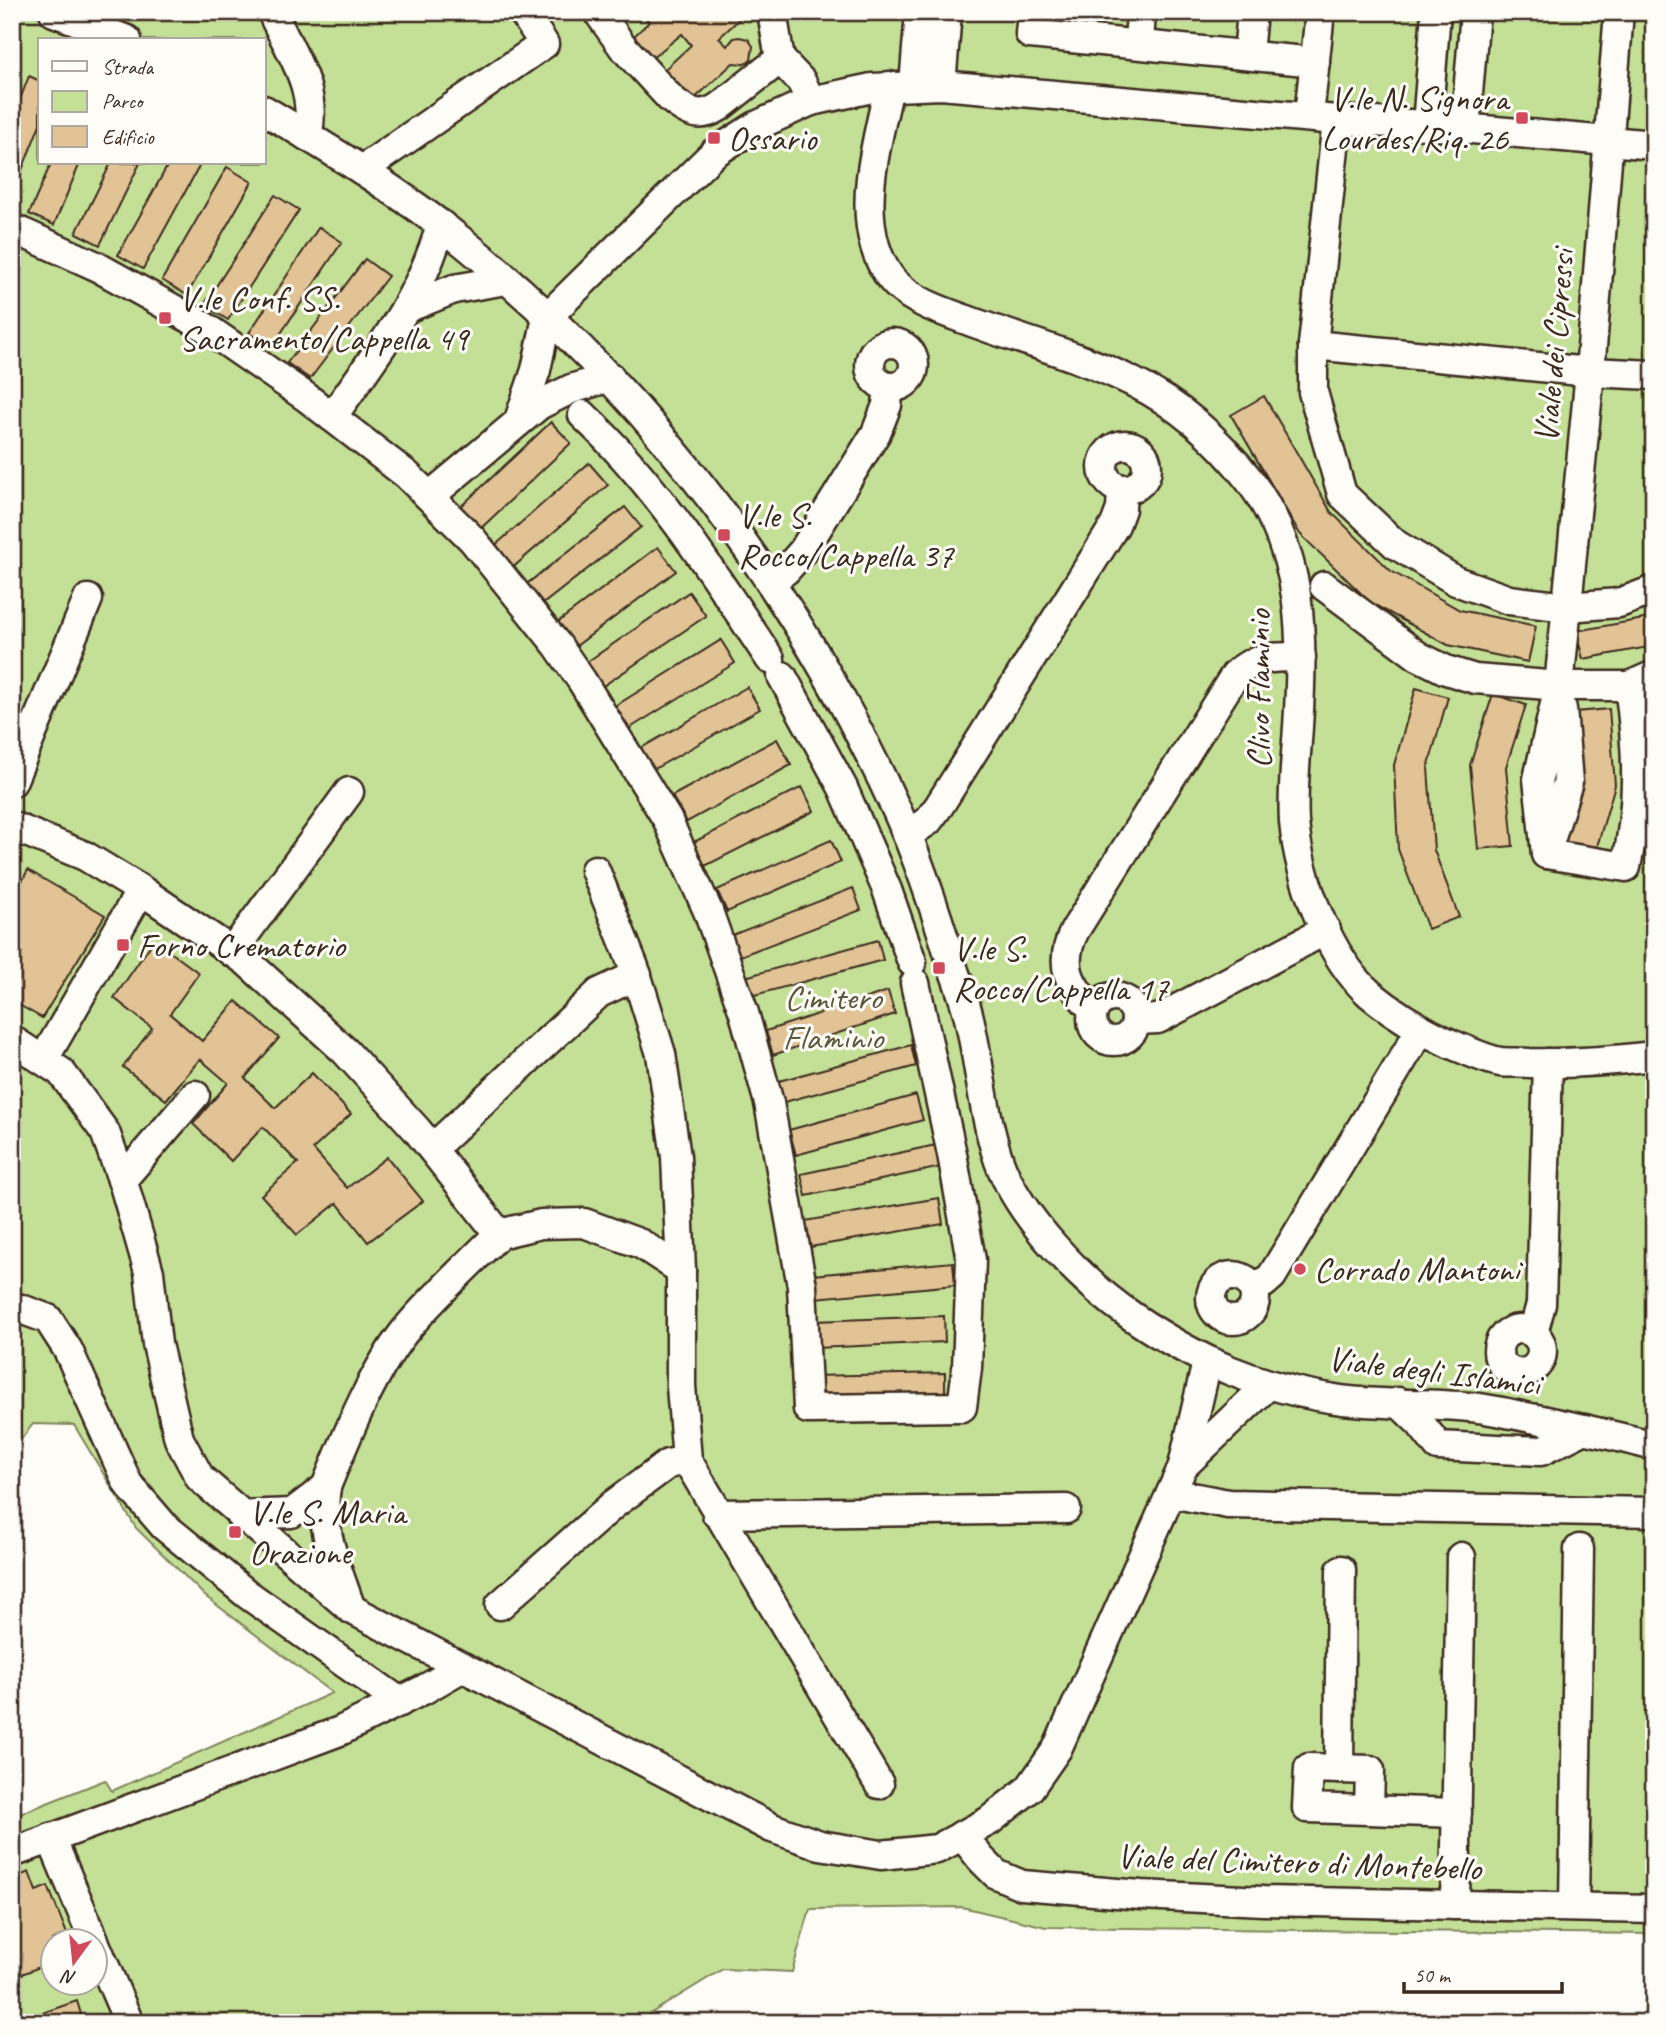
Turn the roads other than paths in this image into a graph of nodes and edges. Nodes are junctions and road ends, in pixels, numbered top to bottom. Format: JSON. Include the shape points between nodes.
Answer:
{"nodes":[{"id":1,"x":54,"y":12,"type":"edge"},
{"id":2,"x":272,"y":12,"type":"edge"},
{"id":3,"x":523,"y":12,"type":"edge"},
{"id":4,"x":598,"y":12,"type":"edge"},
{"id":5,"x":772,"y":12,"type":"edge"},
{"id":6,"x":920,"y":12,"type":"edge"},
{"id":7,"x":947,"y":12,"type":"edge"},
{"id":8,"x":1032,"y":12,"type":"edge"},
{"id":9,"x":1141,"y":12,"type":"edge"},
{"id":10,"x":1252,"y":12,"type":"edge"},
{"id":11,"x":1320,"y":12,"type":"edge"},
{"id":12,"x":1436,"y":12,"type":"edge"},
{"id":13,"x":1475,"y":12,"type":"edge"},
{"id":14,"x":1619,"y":12,"type":"edge"},
{"id":15,"x":122,"y":38,"type":"edge"},
{"id":16,"x":1139,"y":43,"type":"junction"},
{"id":17,"x":1248,"y":54,"type":"junction"},
{"id":18,"x":780,"y":59,"type":"junction"},
{"id":19,"x":1315,"y":62,"type":"junction"},
{"id":20,"x":915,"y":86,"type":"junction"},
{"id":21,"x":811,"y":101,"type":"junction"},
{"id":22,"x":266,"y":111,"type":"edge"},
{"id":23,"x":1309,"y":116,"type":"junction"},
{"id":24,"x":1337,"y":120,"type":"junction"},
{"id":25,"x":1427,"y":125,"type":"junction"},
{"id":26,"x":1465,"y":129,"type":"junction"},
{"id":27,"x":307,"y":136,"type":"junction"},
{"id":28,"x":1607,"y":142,"type":"junction"},
{"id":29,"x":1654,"y":145,"type":"edge"},
{"id":30,"x":362,"y":170,"type":"junction"},
{"id":31,"x":441,"y":225,"type":"junction"},
{"id":32,"x":12,"y":228,"type":"edge"},
{"id":33,"x":506,"y":280,"type":"junction"},
{"id":34,"x":407,"y":308,"type":"junction"},
{"id":35,"x":547,"y":317,"type":"junction"},
{"id":36,"x":1312,"y":345,"type":"junction"},
{"id":37,"x":1590,"y":372,"type":"junction"},
{"id":38,"x":1654,"y":375,"type":"edge"},
{"id":39,"x":610,"y":377,"type":"junction"},
{"id":40,"x":889,"y":387,"type":"dead end"},
{"id":41,"x":583,"y":415,"type":"dead end"},
{"id":42,"x":332,"y":417,"type":"junction"},
{"id":43,"x":519,"y":420,"type":"junction"},
{"id":44,"x":681,"y":460,"type":"junction"},
{"id":45,"x":647,"y":482,"type":"junction"},
{"id":46,"x":1122,"y":489,"type":"dead end"},
{"id":47,"x":430,"y":496,"type":"junction"},
{"id":48,"x":770,"y":582,"type":"junction"},
{"id":49,"x":1324,"y":586,"type":"dead end"},
{"id":50,"x":1654,"y":590,"type":"edge"},
{"id":51,"x":89,"y":599,"type":"dead end"},
{"id":52,"x":1567,"y":607,"type":"junction"},
{"id":53,"x":1301,"y":657,"type":"junction"},
{"id":54,"x":1642,"y":680,"type":"edge"},
{"id":55,"x":1559,"y":686,"type":"junction"},
{"id":56,"x":876,"y":767,"type":"junction"},
{"id":57,"x":12,"y":782,"type":"edge"},
{"id":58,"x":839,"y":782,"type":"junction"},
{"id":59,"x":349,"y":792,"type":"dead end"},
{"id":60,"x":12,"y":826,"type":"edge"},
{"id":61,"x":907,"y":835,"type":"junction"},
{"id":62,"x":596,"y":870,"type":"dead end"},
{"id":63,"x":141,"y":890,"type":"junction"},
{"id":64,"x":1326,"y":930,"type":"junction"},
{"id":65,"x":232,"y":952,"type":"junction"},
{"id":66,"x":636,"y":975,"type":"junction"},
{"id":67,"x":1421,"y":1029,"type":"junction"},
{"id":68,"x":12,"y":1040,"type":"edge"},
{"id":69,"x":1654,"y":1056,"type":"edge"},
{"id":70,"x":44,"y":1059,"type":"junction"},
{"id":71,"x":1548,"y":1063,"type":"junction"},
{"id":72,"x":195,"y":1095,"type":"dead end"},
{"id":73,"x":432,"y":1149,"type":"junction"},
{"id":74,"x":952,"y":1154,"type":"junction"},
{"id":75,"x":999,"y":1160,"type":"junction"},
{"id":76,"x":122,"y":1180,"type":"junction"},
{"id":77,"x":499,"y":1234,"type":"junction"},
{"id":78,"x":681,"y":1270,"type":"junction"},
{"id":79,"x":1253,"y":1288,"type":"dead end"},
{"id":80,"x":12,"y":1308,"type":"edge"},
{"id":81,"x":1533,"y":1333,"type":"dead end"},
{"id":82,"x":1208,"y":1362,"type":"junction"},
{"id":83,"x":1268,"y":1385,"type":"junction"},
{"id":84,"x":1398,"y":1402,"type":"junction"},
{"id":85,"x":1586,"y":1429,"type":"junction"},
{"id":86,"x":1654,"y":1446,"type":"edge"},
{"id":87,"x":687,"y":1460,"type":"junction"},
{"id":88,"x":1183,"y":1466,"type":"junction"},
{"id":89,"x":326,"y":1487,"type":"junction"},
{"id":90,"x":1171,"y":1493,"type":"junction"},
{"id":91,"x":1066,"y":1509,"type":"dead end"},
{"id":92,"x":1654,"y":1512,"type":"edge"},
{"id":93,"x":717,"y":1514,"type":"junction"},
{"id":94,"x":240,"y":1515,"type":"junction"},
{"id":95,"x":1579,"y":1549,"type":"dead end"},
{"id":96,"x":1461,"y":1557,"type":"dead end"},
{"id":97,"x":1341,"y":1570,"type":"dead end"},
{"id":98,"x":500,"y":1605,"type":"dead end"},
{"id":99,"x":351,"y":1609,"type":"junction"},
{"id":100,"x":463,"y":1667,"type":"junction"},
{"id":101,"x":400,"y":1702,"type":"junction"},
{"id":102,"x":1339,"y":1769,"type":"junction"},
{"id":103,"x":879,"y":1784,"type":"dead end"},
{"id":104,"x":1369,"y":1810,"type":"junction"},
{"id":105,"x":1457,"y":1814,"type":"junction"},
{"id":106,"x":962,"y":1835,"type":"junction"},
{"id":107,"x":51,"y":1838,"type":"junction"},
{"id":108,"x":12,"y":1853,"type":"edge"},
{"id":109,"x":1455,"y":1905,"type":"junction"},
{"id":110,"x":1574,"y":1907,"type":"junction"},
{"id":111,"x":1654,"y":1909,"type":"edge"},
{"id":112,"x":88,"y":1926,"type":"edge"},
{"id":113,"x":108,"y":1974,"type":"edge"},
{"id":114,"x":129,"y":2023,"type":"edge"}],
"edges":[{"from":1,"to":15,"type":"lane"},
{"from":2,"to":27,"type":"lane","via":[[307,86],[311,111]]},
{"from":3,"to":30,"type":"lane","via":[[544,44]]},
{"from":4,"to":18,"type":"lane","via":[[671,99],[697,114],[719,107]]},
{"from":5,"to":18,"type":"lane"},
{"from":6,"to":20,"type":"lane"},
{"from":7,"to":20,"type":"lane"},
{"from":8,"to":16,"type":"lane","via":[[1030,34]]},
{"from":9,"to":16,"type":"lane"},
{"from":10,"to":17,"type":"lane"},
{"from":11,"to":19,"type":"lane"},
{"from":12,"to":25,"type":"lane"},
{"from":13,"to":26,"type":"lane"},
{"from":14,"to":28,"type":"lane","name":"Viale dei Cipressi"},
{"from":16,"to":17,"type":"lane"},
{"from":17,"to":19,"type":"lane"},
{"from":18,"to":21,"type":"lane","via":[[801,81]]},
{"from":19,"to":23,"type":"lane"},
{"from":20,"to":21,"type":"lane"},
{"from":20,"to":23,"type":"lane"},
{"from":20,"to":53,"type":"lane","name":"Clivo Flaminio","via":[[875,160],[870,209],[873,242],[889,276],[908,294],[942,311],[1134,382],[1198,423],[1248,478],[1277,523],[1297,597]]},
{"from":21,"to":35,"type":"lane","via":[[756,126],[714,153]]},
{"from":22,"to":27,"type":"lane","name":"Viale degli Islamici"},
{"from":23,"to":24,"type":"lane"},
{"from":24,"to":25,"type":"lane"},
{"from":24,"to":36,"type":"lane"},
{"from":25,"to":26,"type":"lane"},
{"from":26,"to":28,"type":"lane"},
{"from":27,"to":30,"type":"lane","name":"Viale degli Islamici"},
{"from":28,"to":29,"type":"lane"},
{"from":28,"to":37,"type":"lane","name":"Viale dei Cipressi"},
{"from":30,"to":31,"type":"lane","name":"Viale degli Islamici"},
{"from":31,"to":33,"type":"lane","name":"Viale degli Islamici"},
{"from":31,"to":34,"type":"lane"},
{"from":32,"to":42,"type":"lane","via":[[173,307]]},
{"from":33,"to":34,"type":"lane","via":[[454,289]]},
{"from":33,"to":35,"type":"lane","name":"Viale degli Islamici"},
{"from":34,"to":42,"type":"lane"},
{"from":35,"to":39,"type":"lane","name":"Viale degli Islamici"},
{"from":35,"to":43,"type":"lane"},
{"from":36,"to":37,"type":"lane"},
{"from":36,"to":52,"type":"lane","via":[[1313,392],[1342,494],[1395,544],[1456,582],[1509,600]]},
{"from":37,"to":38,"type":"lane"},
{"from":37,"to":52,"type":"lane","name":"Viale dei Cipressi"},
{"from":39,"to":43,"type":"lane","via":[[548,400]]},
{"from":39,"to":44,"type":"lane","name":"Viale degli Islamici"},
{"from":40,"to":48,"type":"lane","via":[[880,425],[861,457],[803,551]]},
{"from":41,"to":45,"type":"lane"},
{"from":42,"to":47,"type":"lane"},
{"from":43,"to":47,"type":"lane"},
{"from":44,"to":45,"type":"lane"},
{"from":44,"to":48,"type":"lane","name":"Viale degli Islamici"},
{"from":45,"to":58,"type":"lane","via":[[776,668]]},
{"from":46,"to":61,"type":"lane","via":[[1115,525],[939,806],[928,821]]},
{"from":47,"to":74,"type":"lane","via":[[472,539],[582,681],[667,819],[708,911],[769,1103],[802,1286],[808,1409],[962,1407],[971,1260]]},
{"from":48,"to":56,"type":"lane","name":"Viale degli Islamici","via":[[849,711]]},
{"from":49,"to":55,"type":"lane","via":[[1418,656],[1446,670],[1475,679]]},
{"from":50,"to":52,"type":"lane","via":[[1619,603]]},
{"from":51,"to":57,"type":"lane"},
{"from":52,"to":55,"type":"lane","name":"Viale dei Cipressi"},
{"from":53,"to":64,"type":"lane","name":"Clivo Flaminio","via":[[1294,820],[1300,862]]},
{"from":53,"to":64,"type":"lane","via":[[1250,662],[1235,675],[1075,930],[1066,947],[1067,970],[1073,988],[1094,1010],[1104,999],[1119,998],[1132,1006],[1136,1020],[1158,1019]]},
{"from":54,"to":55,"type":"lane"},
{"from":54,"to":55,"type":"lane","name":"Viale dei Cipressi","via":[[1635,828],[1626,867],[1546,854],[1568,782]]},
{"from":56,"to":58,"type":"lane"},
{"from":56,"to":61,"type":"lane","name":"Viale degli Islamici"},
{"from":58,"to":74,"type":"lane","via":[[887,890],[914,972]]},
{"from":59,"to":65,"type":"lane"},
{"from":60,"to":63,"type":"lane","via":[[85,856]]},
{"from":61,"to":75,"type":"lane","name":"Viale degli Islamici","via":[[969,1017]]},
{"from":62,"to":66,"type":"lane"},
{"from":63,"to":65,"type":"lane"},
{"from":63,"to":70,"type":"lane"},
{"from":64,"to":67,"type":"lane","name":"Clivo Flaminio","via":[[1369,992]]},
{"from":65,"to":73,"type":"lane","via":[[345,1051]]},
{"from":66,"to":73,"type":"lane","via":[[599,993]]},
{"from":66,"to":78,"type":"lane","via":[[661,1054],[676,1157]]},
{"from":67,"to":71,"type":"lane","name":"Clivo Flaminio","via":[[1499,1062]]},
{"from":67,"to":79,"type":"lane","via":[[1272,1276]]},
{"from":68,"to":70,"type":"lane"},
{"from":69,"to":71,"type":"lane","name":"Clivo Flaminio"},
{"from":70,"to":76,"type":"lane","via":[[61,1072],[105,1132]]},
{"from":71,"to":81,"type":"lane","via":[[1541,1304]]},
{"from":72,"to":76,"type":"lane"},
{"from":73,"to":77,"type":"lane"},
{"from":74,"to":75,"type":"lane"},
{"from":75,"to":82,"type":"lane","name":"Viale degli Islamici","via":[[1012,1192],[1075,1268],[1130,1315]]},
{"from":76,"to":94,"type":"lane","via":[[149,1272],[157,1344],[179,1439],[200,1478]]},
{"from":77,"to":78,"type":"lane","via":[[541,1224],[584,1223],[640,1244]]},
{"from":77,"to":89,"type":"lane","via":[[408,1328],[353,1422]]},
{"from":78,"to":87,"type":"lane","via":[[681,1387]]},
{"from":80,"to":101,"type":"lane","via":[[48,1318],[68,1350],[128,1484],[164,1526],[247,1594]]},
{"from":82,"to":83,"type":"lane","name":"Viale degli Islamici"},
{"from":82,"to":88,"type":"lane"},
{"from":83,"to":84,"type":"lane","name":"Viale degli Islamici","via":[[1339,1400]]},
{"from":83,"to":88,"type":"lane"},
{"from":84,"to":85,"type":"lane","name":"Viale degli Islamici","via":[[1474,1407]]},
{"from":84,"to":85,"type":"lane","via":[[1438,1446],[1541,1451]]},
{"from":85,"to":86,"type":"lane","name":"Viale degli Islamici"},
{"from":87,"to":93,"type":"lane"},
{"from":87,"to":98,"type":"lane","via":[[668,1464],[614,1504]]},
{"from":88,"to":90,"type":"lane"},
{"from":89,"to":94,"type":"lane","via":[[292,1513]]},
{"from":89,"to":99,"type":"lane","via":[[323,1506],[331,1551]]},
{"from":90,"to":92,"type":"lane","via":[[1228,1504]]},
{"from":90,"to":106,"type":"lane","via":[[1057,1749],[1030,1789],[989,1821]]},
{"from":91,"to":93,"type":"lane"},
{"from":93,"to":103,"type":"lane"},
{"from":94,"to":99,"type":"lane"},
{"from":95,"to":110,"type":"lane"},
{"from":96,"to":105,"type":"lane"},
{"from":97,"to":102,"type":"lane"},
{"from":99,"to":100,"type":"lane"},
{"from":100,"to":101,"type":"lane"},
{"from":100,"to":106,"type":"lane","via":[[772,1828],[820,1844],[881,1855],[937,1849]]},
{"from":101,"to":107,"type":"lane","via":[[340,1731]]},
{"from":102,"to":104,"type":"lane","via":[[1370,1770]]},
{"from":102,"to":104,"type":"lane","via":[[1309,1768],[1307,1808]]},
{"from":104,"to":105,"type":"lane"},
{"from":105,"to":109,"type":"lane"},
{"from":106,"to":109,"type":"lane","name":"Viale del Cimitero di Montebello","via":[[996,1874],[1022,1885],[1263,1901]]},
{"from":107,"to":108,"type":"lane"},
{"from":107,"to":112,"type":"lane"},
{"from":109,"to":110,"type":"lane","name":"Viale del Cimitero di Montebello"},
{"from":110,"to":111,"type":"lane","name":"Viale del Cimitero di Montebello"},
{"from":113,"to":114,"type":"lane"}]}
